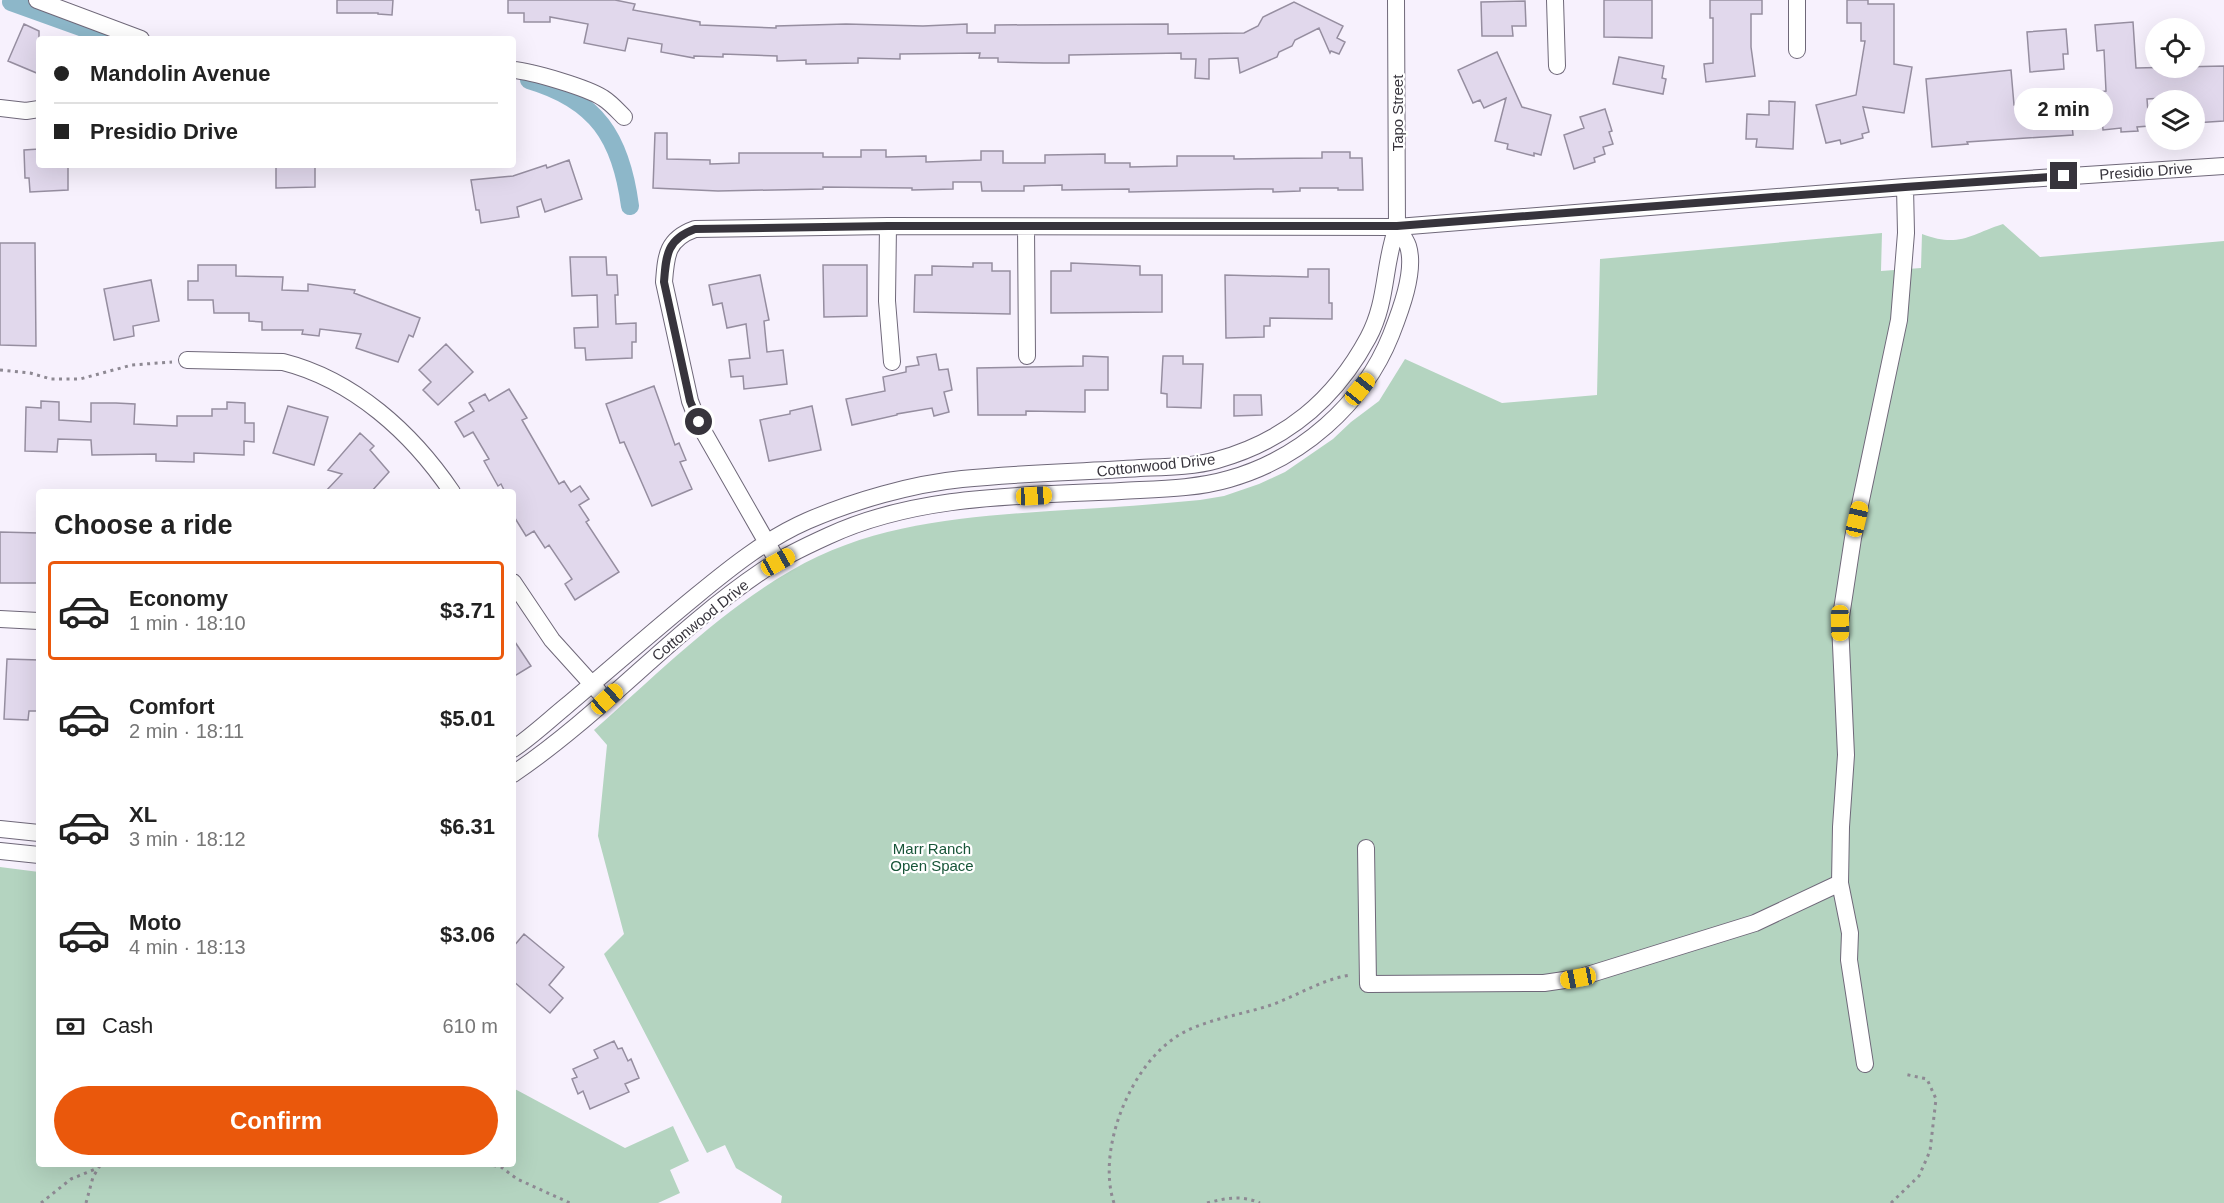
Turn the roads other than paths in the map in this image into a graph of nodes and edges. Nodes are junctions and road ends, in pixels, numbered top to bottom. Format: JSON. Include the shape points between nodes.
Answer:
{"nodes":[{"id":1,"x":37,"y":0,"type":"edge"},
{"id":2,"x":1396,"y":0,"type":"edge"},
{"id":3,"x":1555,"y":0,"type":"edge"},
{"id":4,"x":1797,"y":0,"type":"edge"},
{"id":5,"x":133,"y":36,"type":"edge"},
{"id":6,"x":1797,"y":50,"type":"dead end"},
{"id":7,"x":1557,"y":66,"type":"dead end"},
{"id":8,"x":516,"y":70,"type":"edge"},
{"id":9,"x":0,"y":108,"type":"edge"},
{"id":10,"x":36,"y":109,"type":"edge"},
{"id":11,"x":624,"y":117,"type":"dead end"},
{"id":12,"x":2224,"y":166,"type":"edge"},
{"id":13,"x":1905,"y":187,"type":"junction"},
{"id":14,"x":888,"y":226,"type":"junction"},
{"id":15,"x":1026,"y":226,"type":"junction"},
{"id":16,"x":1397,"y":226,"type":"junction"},
{"id":17,"x":1028,"y":356,"type":"dead end"},
{"id":18,"x":187,"y":360,"type":"road end"},
{"id":19,"x":892,"y":362,"type":"dead end"},
{"id":20,"x":450,"y":489,"type":"edge"},
{"id":21,"x":766,"y":544,"type":"junction"},
{"id":22,"x":778,"y":562,"type":"junction"},
{"id":23,"x":516,"y":586,"type":"edge"},
{"id":24,"x":0,"y":619,"type":"edge"},
{"id":25,"x":36,"y":621,"type":"edge"},
{"id":26,"x":592,"y":684,"type":"junction"},
{"id":27,"x":607,"y":699,"type":"junction"},
{"id":28,"x":516,"y":747,"type":"edge"},
{"id":29,"x":516,"y":772,"type":"edge"},
{"id":30,"x":0,"y":829,"type":"edge"},
{"id":31,"x":36,"y":833,"type":"edge"},
{"id":32,"x":1366,"y":848,"type":"dead end"},
{"id":33,"x":0,"y":851,"type":"edge"},
{"id":34,"x":36,"y":855,"type":"edge"},
{"id":35,"x":1840,"y":883,"type":"junction"},
{"id":36,"x":1865,"y":1064,"type":"dead end"}],
"edges":[{"from":1,"to":5,"type":"street"},
{"from":2,"to":16,"type":"street","name":"Tapo Street"},
{"from":3,"to":7,"type":"street"},
{"from":4,"to":6,"type":"street"},
{"from":8,"to":11,"type":"street","via":[[603,98]]},
{"from":9,"to":10,"type":"street"},
{"from":12,"to":13,"type":"street","name":"Presidio Drive"},
{"from":13,"to":16,"type":"street","name":"Presidio Drive"},
{"from":13,"to":35,"type":"street","via":[[1906,233],[1899,320],[1853,538],[1840,623],[1846,755]]},
{"from":14,"to":15,"type":"street","name":"Presidio Drive"},
{"from":14,"to":19,"type":"street","via":[[887,301]]},
{"from":14,"to":21,"type":"street","name":"Presidio Drive","via":[[695,229],[671,244],[664,282],[690,401]]},
{"from":15,"to":16,"type":"street","name":"Presidio Drive"},
{"from":15,"to":17,"type":"street"},
{"from":16,"to":21,"type":"street","name":"Cottonwood Drive","via":[[1379,315],[1359,354],[1344,377],[1302,420],[1255,447],[1214,462],[962,479],[918,486],[806,522]]},
{"from":16,"to":22,"type":"street","name":"Cottonwood Drive","via":[[1408,246],[1410,264],[1386,346],[1370,376],[1350,401],[1310,440],[1286,455],[1227,480],[1194,486],[1003,498],[919,508],[858,524]]},
{"from":18,"to":20,"type":"street","via":[[283,362],[339,385],[380,411],[415,443]]},
{"from":21,"to":22,"type":"street"},
{"from":21,"to":26,"type":"street","name":"Cottonwood Drive","via":[[723,574]]},
{"from":22,"to":27,"type":"street","name":"Cottonwood Drive","via":[[720,602]]},
{"from":23,"to":26,"type":"street","via":[[552,640]]},
{"from":24,"to":25,"type":"street"},
{"from":26,"to":27,"type":"street"},
{"from":26,"to":28,"type":"street","name":"Cottonwood Drive"},
{"from":27,"to":29,"type":"street","name":"Cottonwood Drive"},
{"from":30,"to":31,"type":"street"},
{"from":32,"to":35,"type":"street","via":[[1368,984],[1561,982],[1755,923]]},
{"from":33,"to":34,"type":"street"},
{"from":35,"to":36,"type":"street","via":[[1850,933],[1850,960]]}]}
